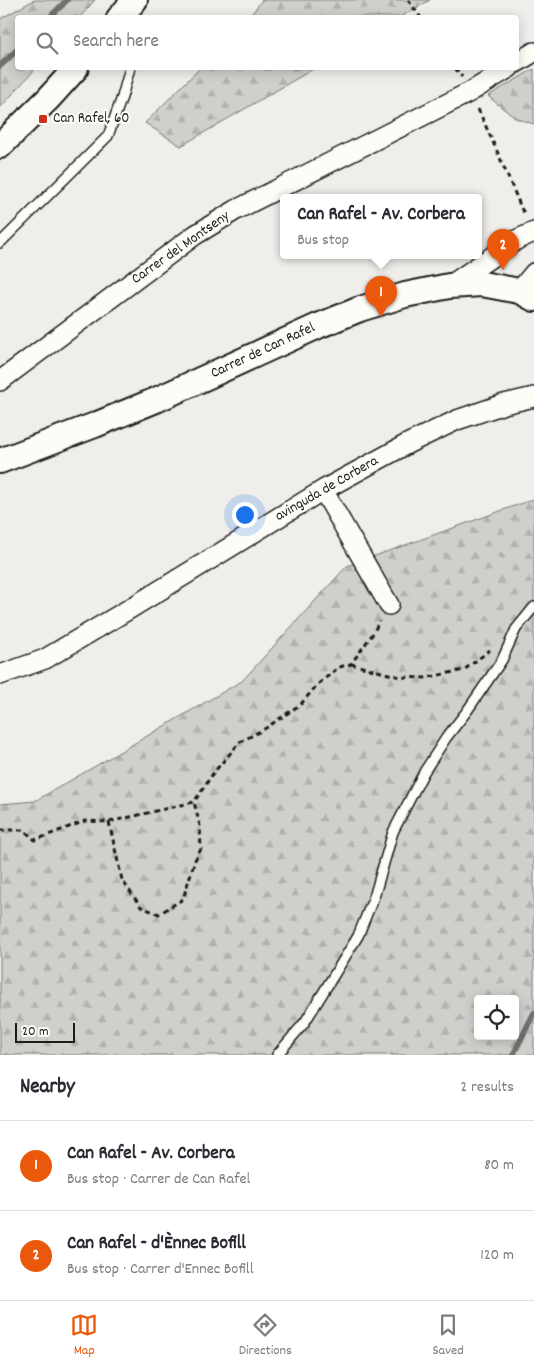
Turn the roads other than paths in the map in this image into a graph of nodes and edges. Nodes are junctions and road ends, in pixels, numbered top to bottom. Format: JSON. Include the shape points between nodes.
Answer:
{"nodes":[{"id":1,"x":534,"y":52,"type":"edge"},
{"id":2,"x":519,"y":61,"type":"edge"},
{"id":3,"x":74,"y":70,"type":"edge"},
{"id":4,"x":129,"y":70,"type":"edge"},
{"id":5,"x":506,"y":70,"type":"edge"},
{"id":6,"x":0,"y":146,"type":"edge"},
{"id":7,"x":531,"y":225,"type":"edge"},
{"id":8,"x":0,"y":242,"type":"edge"},
{"id":9,"x":449,"y":286,"type":"junction"},
{"id":10,"x":529,"y":288,"type":"edge"},
{"id":11,"x":0,"y":381,"type":"edge"},
{"id":12,"x":534,"y":397,"type":"edge"},
{"id":13,"x":0,"y":461,"type":"edge"},
{"id":14,"x":323,"y":490,"type":"junction"},
{"id":15,"x":388,"y":605,"type":"road end"},
{"id":16,"x":534,"y":607,"type":"edge"},
{"id":17,"x":0,"y":675,"type":"edge"},
{"id":18,"x":277,"y":1055,"type":"edge"}],
"edges":[{"from":1,"to":2,"type":"street"},
{"from":3,"to":6,"type":"street"},
{"from":4,"to":8,"type":"lane","via":[[108,136]]},
{"from":5,"to":11,"type":"street","name":"Carrer del Montseny","via":[[470,92],[236,210],[196,235]]},
{"from":7,"to":9,"type":"street","via":[[518,239]]},
{"from":9,"to":10,"type":"street","name":"Carrer de Can Rafel","via":[[482,284]]},
{"from":9,"to":13,"type":"street","name":"Carrer de Can Rafel","via":[[360,309],[96,426]]},
{"from":12,"to":14,"type":"street","name":"avinguda de Corbera","via":[[457,420]]},
{"from":14,"to":15,"type":"street"},
{"from":14,"to":17,"type":"street","name":"avinguda de Corbera","via":[[45,659]]},
{"from":16,"to":18,"type":"lane","via":[[516,629],[502,660],[424,772],[393,832],[375,894],[358,936],[306,1022]]}]}
